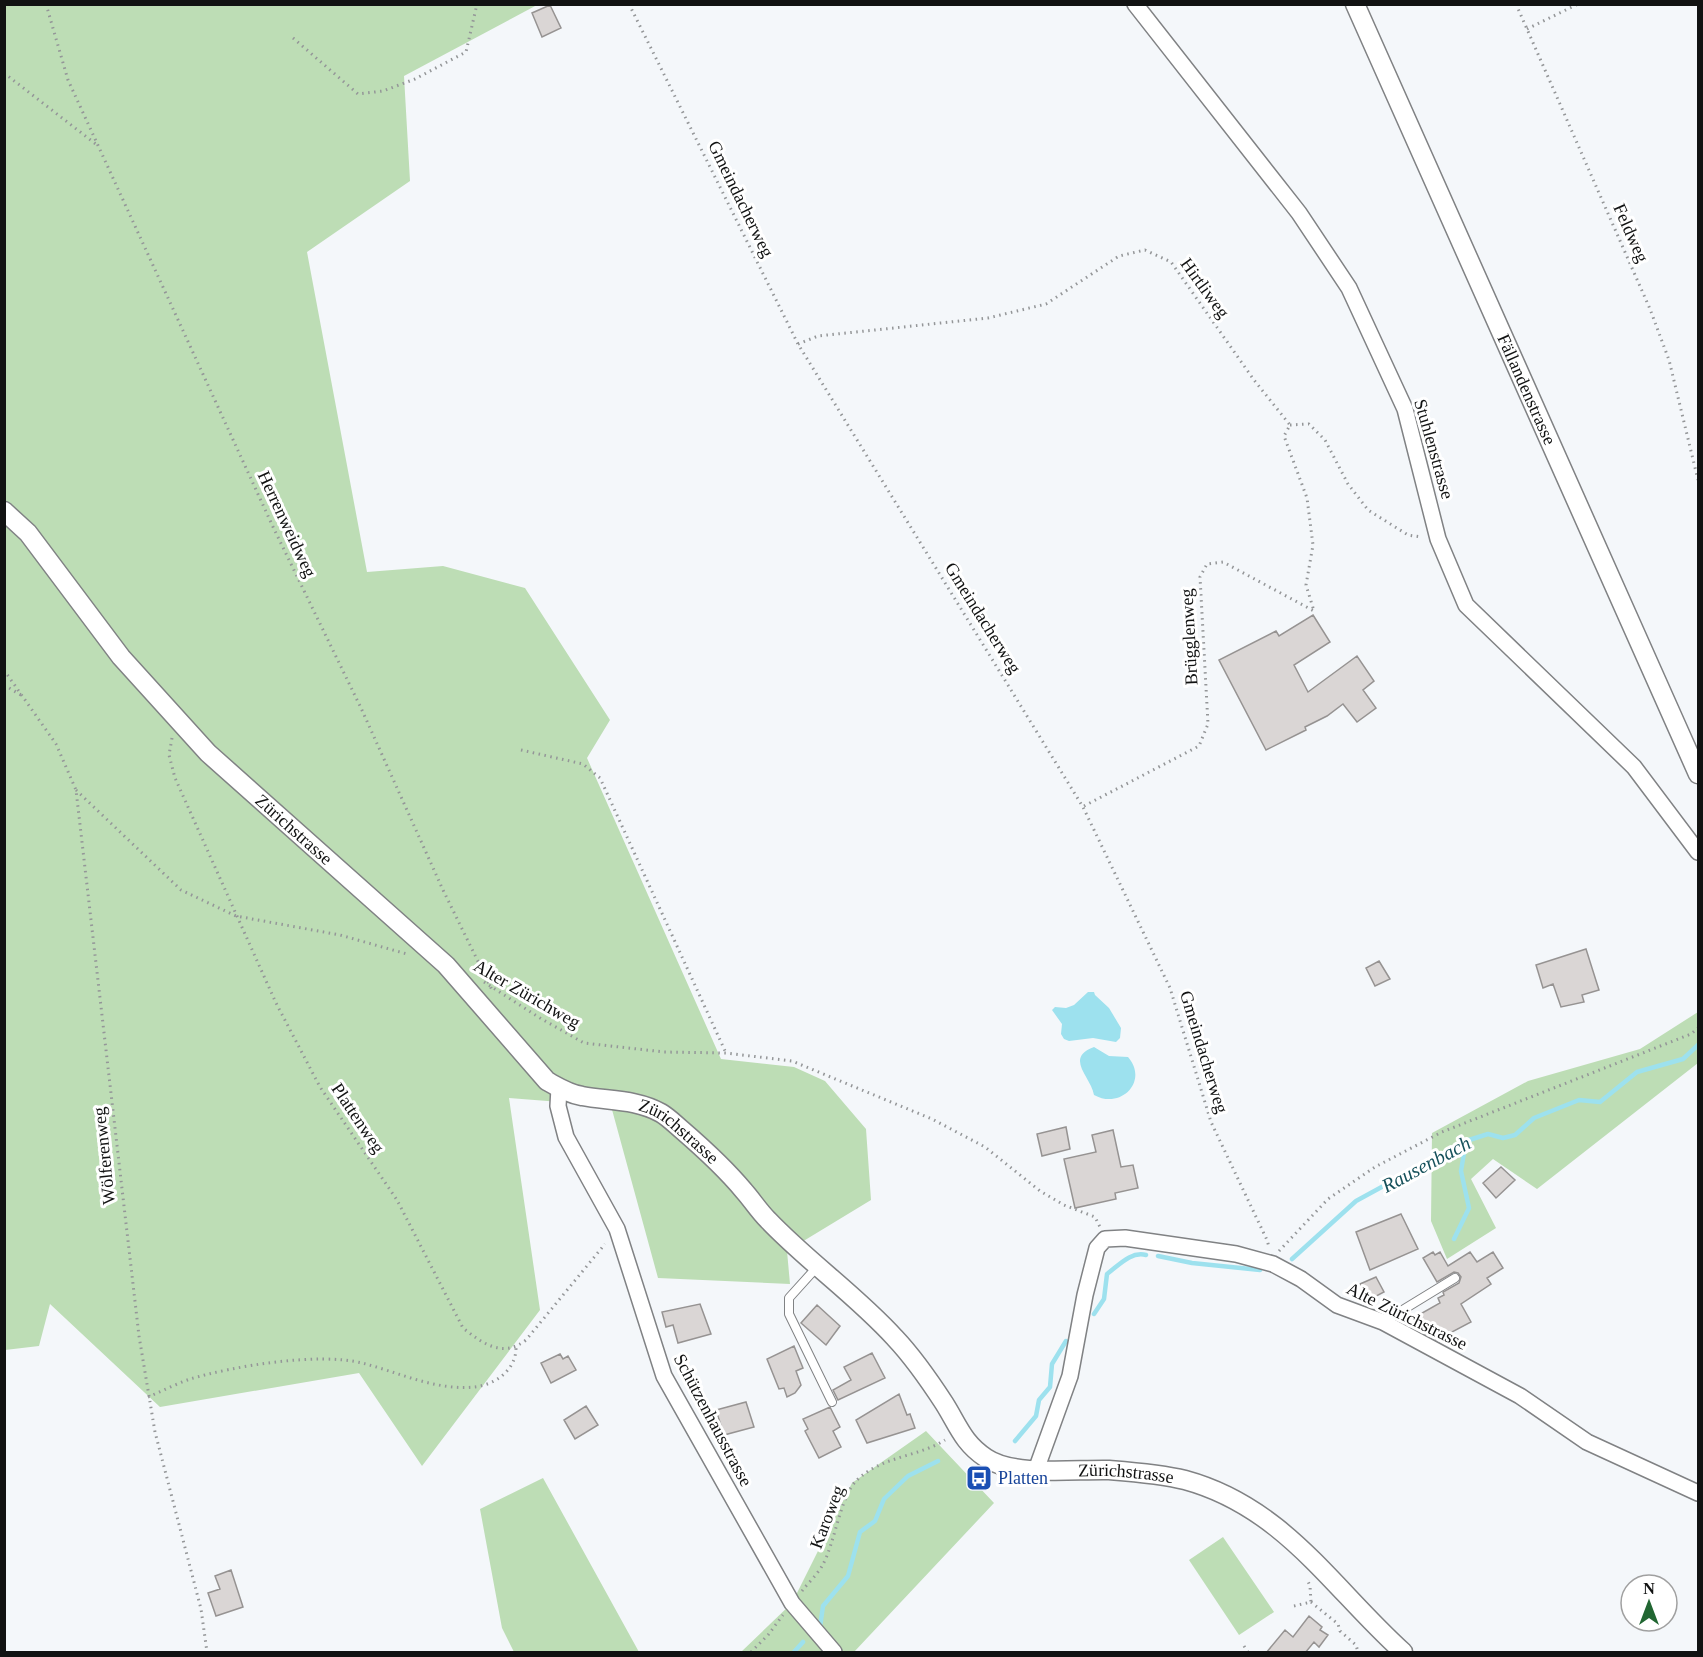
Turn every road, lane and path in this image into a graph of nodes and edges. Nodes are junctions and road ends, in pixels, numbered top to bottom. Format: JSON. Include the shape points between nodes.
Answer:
{"nodes":[{"id":1,"x":46,"y":4,"type":"edge"},
{"id":2,"x":477,"y":4,"type":"edge"},
{"id":3,"x":629,"y":4,"type":"edge"},
{"id":4,"x":1135,"y":4,"type":"edge"},
{"id":5,"x":1355,"y":4,"type":"edge"},
{"id":6,"x":1516,"y":4,"type":"edge"},
{"id":7,"x":1578,"y":4,"type":"edge"},
{"id":8,"x":1527,"y":28,"type":"junction"},
{"id":9,"x":293,"y":38,"type":"dead end"},
{"id":10,"x":4,"y":73,"type":"edge"},
{"id":11,"x":98,"y":146,"type":"junction"},
{"id":12,"x":798,"y":344,"type":"junction"},
{"id":13,"x":1290,"y":425,"type":"junction"},
{"id":14,"x":1697,"y":464,"type":"edge"},
{"id":15,"x":1698,"y":480,"type":"edge"},
{"id":16,"x":4,"y":511,"type":"edge"},
{"id":17,"x":1438,"y":539,"type":"junction"},
{"id":18,"x":4,"y":670,"type":"edge"},
{"id":19,"x":4,"y":685,"type":"edge"},
{"id":20,"x":23,"y":696,"type":"junction"},
{"id":21,"x":175,"y":718,"type":"junction"},
{"id":22,"x":521,"y":750,"type":"dead end"},
{"id":23,"x":1698,"y":774,"type":"edge"},
{"id":24,"x":76,"y":790,"type":"junction"},
{"id":25,"x":1083,"y":807,"type":"junction"},
{"id":26,"x":1698,"y":852,"type":"edge"},
{"id":27,"x":236,"y":916,"type":"junction"},
{"id":28,"x":414,"y":956,"type":"dead end"},
{"id":29,"x":479,"y":980,"type":"dead end"},
{"id":30,"x":490,"y":984,"type":"junction"},
{"id":31,"x":494,"y":995,"type":"dead end"},
{"id":32,"x":1698,"y":1028,"type":"edge"},
{"id":33,"x":726,"y":1053,"type":"junction"},
{"id":34,"x":559,"y":1088,"type":"junction"},
{"id":35,"x":617,"y":1229,"type":"junction"},
{"id":36,"x":1105,"y":1239,"type":"junction"},
{"id":37,"x":1273,"y":1264,"type":"junction"},
{"id":38,"x":817,"y":1267,"type":"junction"},
{"id":39,"x":1455,"y":1278,"type":"dead end"},
{"id":40,"x":1383,"y":1322,"type":"junction"},
{"id":41,"x":516,"y":1348,"type":"junction"},
{"id":42,"x":148,"y":1397,"type":"junction"},
{"id":43,"x":832,"y":1402,"type":"dead end"},
{"id":44,"x":959,"y":1431,"type":"junction"},
{"id":45,"x":1035,"y":1470,"type":"junction"},
{"id":46,"x":1698,"y":1493,"type":"edge"},
{"id":47,"x":1306,"y":1553,"type":"junction"},
{"id":48,"x":1311,"y":1602,"type":"junction"},
{"id":49,"x":792,"y":1603,"type":"junction"},
{"id":50,"x":1294,"y":1606,"type":"dead end"},
{"id":51,"x":1244,"y":1646,"type":"dead end"},
{"id":52,"x":207,"y":1653,"type":"edge"},
{"id":53,"x":751,"y":1653,"type":"edge"},
{"id":54,"x":834,"y":1653,"type":"edge"},
{"id":55,"x":1248,"y":1653,"type":"edge"},
{"id":56,"x":1358,"y":1653,"type":"edge"},
{"id":57,"x":1403,"y":1653,"type":"edge"}],
"edges":[{"from":1,"to":11,"type":"path","name":"Herrenweidweg","via":[[68,80]]},
{"from":2,"to":9,"type":"path","via":[[466,52],[383,91],[358,94]]},
{"from":3,"to":12,"type":"path","name":"Gmeindacherweg"},
{"from":4,"to":17,"type":"street","name":"Stuhlenstrasse","via":[[1299,213],[1349,288],[1405,410]]},
{"from":5,"to":23,"type":"street","name":"Fällandenstrasse"},
{"from":6,"to":8,"type":"path","name":"Feldweg"},
{"from":7,"to":8,"type":"path"},
{"from":8,"to":14,"type":"path","name":"Feldweg","via":[[1650,309],[1669,360]]},
{"from":10,"to":11,"type":"path"},
{"from":11,"to":30,"type":"path","name":"Herrenweidweg"},
{"from":12,"to":13,"type":"path","name":"Hirtliweg","via":[[818,336],[988,318],[1046,304],[1119,256],[1144,250],[1171,262]]},
{"from":12,"to":25,"type":"path","name":"Gmeindacherweg"},
{"from":13,"to":17,"type":"path","via":[[1308,424],[1325,440],[1348,484],[1368,510],[1408,535]]},
{"from":13,"to":25,"type":"path","name":"Brügglenweg","via":[[1284,436],[1307,498],[1313,544],[1306,585],[1314,611],[1223,562],[1207,564],[1200,577],[1208,724],[1199,746]]},
{"from":14,"to":15,"type":"path","name":"Feldweg"},
{"from":16,"to":21,"type":"street","name":"Zürichstrasse","via":[[28,533],[121,657]]},
{"from":17,"to":26,"type":"street","name":"Stuhlenstrasse","via":[[1466,605],[1634,767]]},
{"from":18,"to":20,"type":"path","name":"Wölferenweg"},
{"from":19,"to":20,"type":"path"},
{"from":20,"to":24,"type":"path","name":"Wölferenweg","via":[[56,744]]},
{"from":21,"to":27,"type":"path","name":"Plattenweg","via":[[169,755],[175,778]]},
{"from":21,"to":34,"type":"street","name":"Zürichstrasse","via":[[208,753],[446,965],[547,1082]]},
{"from":22,"to":33,"type":"path","via":[[583,764],[600,778]]},
{"from":24,"to":27,"type":"path","via":[[181,890]]},
{"from":24,"to":42,"type":"path","name":"Wölferenweg"},
{"from":25,"to":37,"type":"path","name":"Gmeindacherweg","via":[[1170,988],[1211,1122],[1267,1240]]},
{"from":27,"to":28,"type":"path","via":[[340,935]]},
{"from":27,"to":41,"type":"path","name":"Plattenweg","via":[[320,1087],[397,1200],[463,1328],[493,1348]]},
{"from":29,"to":30,"type":"path","name":"Alter Zürichweg"},
{"from":30,"to":31,"type":"path","name":"Herrenweidweg"},
{"from":30,"to":33,"type":"path","name":"Alter Zürichweg","via":[[584,1043],[664,1052]]},
{"from":32,"to":37,"type":"path","via":[[1442,1132],[1375,1167],[1328,1199],[1280,1250]]},
{"from":33,"to":36,"type":"path","name":"Alter Zürichweg","via":[[792,1061],[932,1119],[985,1147],[1040,1191],[1095,1217]]},
{"from":34,"to":35,"type":"street","name":"Schützenhausstrasse","via":[[558,1106],[567,1137]]},
{"from":34,"to":38,"type":"street","name":"Zürichstrasse","via":[[582,1096],[628,1101],[661,1113],[708,1152],[765,1218]]},
{"from":35,"to":41,"type":"path"},
{"from":35,"to":49,"type":"street","name":"Schützenhausstrasse","via":[[664,1376]]},
{"from":36,"to":37,"type":"street","name":"Alte Zürichstrasse","via":[[1125,1238],[1236,1254]]},
{"from":36,"to":45,"type":"street","via":[[1096,1248],[1070,1376]]},
{"from":37,"to":40,"type":"street","name":"Alte Zürichstrasse","via":[[1337,1305]]},
{"from":38,"to":43,"type":"lane","via":[[789,1298],[789,1314]]},
{"from":38,"to":44,"type":"street","name":"Zürichstrasse","via":[[896,1338],[933,1385]]},
{"from":39,"to":40,"type":"lane"},
{"from":40,"to":46,"type":"street","name":"Alte Zürichstrasse","via":[[1520,1396],[1587,1442]]},
{"from":41,"to":42,"type":"path","via":[[511,1368],[494,1382],[475,1387],[452,1387],[361,1362],[318,1359],[261,1365],[189,1380]]},
{"from":42,"to":52,"type":"path","name":"Wölferenweg","via":[[201,1609]]},
{"from":44,"to":45,"type":"street","name":"Zürichstrasse","via":[[970,1445],[995,1463]]},
{"from":44,"to":49,"type":"path","name":"Karoweg","via":[[934,1447],[886,1461],[858,1479],[849,1489],[823,1565]]},
{"from":45,"to":47,"type":"street","name":"Zürichstrasse","via":[[1111,1470],[1185,1480],[1239,1501],[1273,1523]]},
{"from":47,"to":48,"type":"path"},
{"from":47,"to":57,"type":"street","name":"Zürichstrasse"},
{"from":48,"to":50,"type":"path"},
{"from":48,"to":56,"type":"path","via":[[1338,1624]]},
{"from":49,"to":53,"type":"path","name":"Karoweg"},
{"from":49,"to":54,"type":"street","name":"Schützenhausstrasse"},
{"from":51,"to":55,"type":"path"}]}
